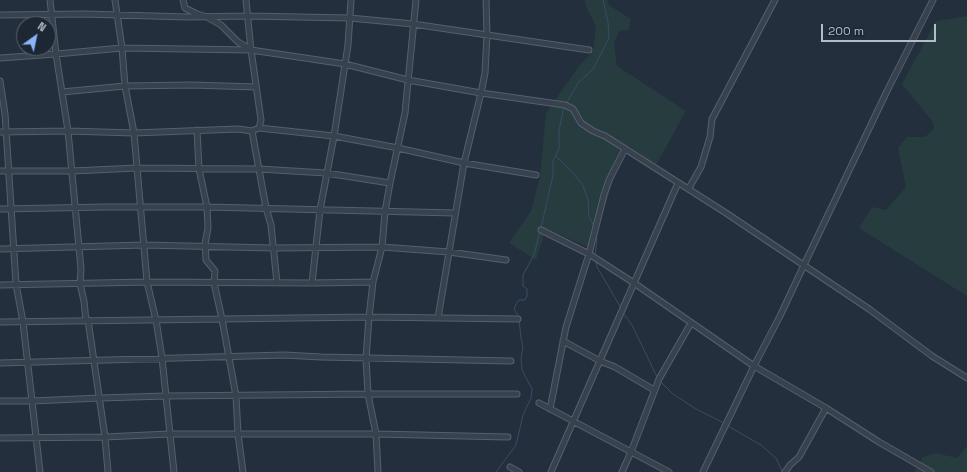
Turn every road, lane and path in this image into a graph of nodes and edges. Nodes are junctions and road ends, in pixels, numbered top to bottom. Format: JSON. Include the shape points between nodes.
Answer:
{"nodes":[{"id":1,"x":50,"y":0,"type":"edge"},
{"id":2,"x":115,"y":0,"type":"edge"},
{"id":3,"x":183,"y":0,"type":"edge"},
{"id":4,"x":246,"y":0,"type":"edge"},
{"id":5,"x":351,"y":0,"type":"edge"},
{"id":6,"x":416,"y":0,"type":"edge"},
{"id":7,"x":486,"y":0,"type":"edge"},
{"id":8,"x":776,"y":0,"type":"edge"},
{"id":9,"x":933,"y":0,"type":"edge"},
{"id":10,"x":51,"y":14,"type":"junction"},
{"id":11,"x":116,"y":14,"type":"junction"},
{"id":12,"x":0,"y":15,"type":"edge"},
{"id":13,"x":207,"y":16,"type":"junction"},
{"id":14,"x":248,"y":16,"type":"junction"},
{"id":15,"x":350,"y":18,"type":"junction"},
{"id":16,"x":413,"y":24,"type":"junction"},
{"id":17,"x":487,"y":34,"type":"junction"},
{"id":18,"x":122,"y":48,"type":"junction"},
{"id":19,"x":251,"y":50,"type":"junction"},
{"id":20,"x":590,"y":50,"type":"dead end"},
{"id":21,"x":56,"y":54,"type":"joint"},
{"id":22,"x":28,"y":56,"type":"edge"},
{"id":23,"x":0,"y":58,"type":"edge"},
{"id":24,"x":345,"y":64,"type":"junction"},
{"id":25,"x":408,"y":80,"type":"junction"},
{"id":26,"x":0,"y":81,"type":"edge"},
{"id":27,"x":125,"y":86,"type":"junction"},
{"id":28,"x":256,"y":88,"type":"junction"},
{"id":29,"x":62,"y":92,"type":"junction"},
{"id":30,"x":481,"y":93,"type":"junction"},
{"id":31,"x":259,"y":128,"type":"junction"},
{"id":32,"x":197,"y":130,"type":"junction"},
{"id":33,"x":68,"y":131,"type":"junction"},
{"id":34,"x":252,"y":131,"type":"junction"},
{"id":35,"x":3,"y":132,"type":"edge"},
{"id":36,"x":134,"y":133,"type":"junction"},
{"id":37,"x":334,"y":136,"type":"junction"},
{"id":38,"x":398,"y":148,"type":"junction"},
{"id":39,"x":625,"y":148,"type":"junction"},
{"id":40,"x":464,"y":163,"type":"junction"},
{"id":41,"x":137,"y":168,"type":"junction"},
{"id":42,"x":199,"y":169,"type":"junction"},
{"id":43,"x":259,"y":169,"type":"junction"},
{"id":44,"x":9,"y":170,"type":"junction"},
{"id":45,"x":0,"y":171,"type":"edge"},
{"id":46,"x":72,"y":171,"type":"junction"},
{"id":47,"x":326,"y":173,"type":"junction"},
{"id":48,"x":536,"y":175,"type":"dead end"},
{"id":49,"x":390,"y":183,"type":"junction"},
{"id":50,"x":678,"y":183,"type":"junction"},
{"id":51,"x":689,"y":188,"type":"junction"},
{"id":52,"x":75,"y":207,"type":"junction"},
{"id":53,"x":141,"y":207,"type":"junction"},
{"id":54,"x":208,"y":207,"type":"junction"},
{"id":55,"x":266,"y":208,"type":"junction"},
{"id":56,"x":0,"y":209,"type":"edge"},
{"id":57,"x":12,"y":209,"type":"junction"},
{"id":58,"x":320,"y":210,"type":"junction"},
{"id":59,"x":385,"y":212,"type":"junction"},
{"id":60,"x":455,"y":213,"type":"junction"},
{"id":61,"x":541,"y":230,"type":"dead end"},
{"id":62,"x":144,"y":245,"type":"junction"},
{"id":63,"x":80,"y":246,"type":"junction"},
{"id":64,"x":205,"y":247,"type":"junction"},
{"id":65,"x":382,"y":247,"type":"junction"},
{"id":66,"x":273,"y":248,"type":"junction"},
{"id":67,"x":316,"y":248,"type":"junction"},
{"id":68,"x":0,"y":249,"type":"edge"},
{"id":69,"x":14,"y":249,"type":"junction"},
{"id":70,"x":449,"y":252,"type":"junction"},
{"id":71,"x":589,"y":254,"type":"junction"},
{"id":72,"x":506,"y":260,"type":"dead end"},
{"id":73,"x":804,"y":264,"type":"junction"},
{"id":74,"x":147,"y":282,"type":"junction"},
{"id":75,"x":373,"y":282,"type":"junction"},
{"id":76,"x":214,"y":283,"type":"junction"},
{"id":77,"x":277,"y":283,"type":"junction"},
{"id":78,"x":312,"y":283,"type":"junction"},
{"id":79,"x":634,"y":283,"type":"junction"},
{"id":80,"x":16,"y":284,"type":"junction"},
{"id":81,"x":80,"y":284,"type":"junction"},
{"id":82,"x":0,"y":285,"type":"edge"},
{"id":83,"x":369,"y":316,"type":"junction"},
{"id":84,"x":438,"y":318,"type":"junction"},
{"id":85,"x":222,"y":319,"type":"junction"},
{"id":86,"x":518,"y":319,"type":"dead end"},
{"id":87,"x":156,"y":320,"type":"junction"},
{"id":88,"x":87,"y":321,"type":"junction"},
{"id":89,"x":0,"y":322,"type":"edge"},
{"id":90,"x":23,"y":322,"type":"junction"},
{"id":91,"x":691,"y":323,"type":"junction"},
{"id":92,"x":563,"y":341,"type":"junction"},
{"id":93,"x":228,"y":357,"type":"junction"},
{"id":94,"x":162,"y":358,"type":"junction"},
{"id":95,"x":366,"y":358,"type":"junction"},
{"id":96,"x":94,"y":360,"type":"junction"},
{"id":97,"x":511,"y":361,"type":"dead end"},
{"id":98,"x":600,"y":361,"type":"junction"},
{"id":99,"x":27,"y":362,"type":"junction"},
{"id":100,"x":0,"y":363,"type":"edge"},
{"id":101,"x":754,"y":366,"type":"junction"},
{"id":102,"x":967,"y":378,"type":"edge"},
{"id":103,"x":654,"y":390,"type":"junction"},
{"id":104,"x":368,"y":394,"type":"junction"},
{"id":105,"x":517,"y":394,"type":"dead end"},
{"id":106,"x":166,"y":396,"type":"junction"},
{"id":107,"x":236,"y":396,"type":"junction"},
{"id":108,"x":100,"y":398,"type":"junction"},
{"id":109,"x":0,"y":401,"type":"edge"},
{"id":110,"x":32,"y":401,"type":"junction"},
{"id":111,"x":539,"y":403,"type":"dead end"},
{"id":112,"x":826,"y":408,"type":"junction"},
{"id":113,"x":550,"y":409,"type":"junction"},
{"id":114,"x":573,"y":421,"type":"junction"},
{"id":115,"x":169,"y":434,"type":"junction"},
{"id":116,"x":238,"y":434,"type":"junction"},
{"id":117,"x":376,"y":434,"type":"junction"},
{"id":118,"x":35,"y":437,"type":"junction"},
{"id":119,"x":105,"y":437,"type":"junction"},
{"id":120,"x":508,"y":437,"type":"dead end"},
{"id":121,"x":0,"y":438,"type":"edge"},
{"id":122,"x":631,"y":452,"type":"junction"},
{"id":123,"x":510,"y":467,"type":"dead end"},
{"id":124,"x":40,"y":472,"type":"edge"},
{"id":125,"x":108,"y":472,"type":"edge"},
{"id":126,"x":174,"y":472,"type":"edge"},
{"id":127,"x":243,"y":472,"type":"edge"},
{"id":128,"x":378,"y":472,"type":"edge"},
{"id":129,"x":519,"y":472,"type":"edge"},
{"id":130,"x":551,"y":472,"type":"edge"},
{"id":131,"x":622,"y":472,"type":"edge"},
{"id":132,"x":669,"y":472,"type":"edge"},
{"id":133,"x":703,"y":472,"type":"edge"},
{"id":134,"x":785,"y":472,"type":"edge"},
{"id":135,"x":931,"y":472,"type":"edge"}],
"edges":[{"from":1,"to":10,"type":"street"},
{"from":2,"to":11,"type":"street"},
{"from":3,"to":13,"type":"street","via":[[185,8]]},
{"from":4,"to":14,"type":"street"},
{"from":5,"to":15,"type":"street"},
{"from":6,"to":16,"type":"street"},
{"from":7,"to":17,"type":"street"},
{"from":8,"to":51,"type":"street","via":[[712,119],[710,137],[701,167]]},
{"from":9,"to":73,"type":"street"},
{"from":10,"to":11,"type":"street"},
{"from":10,"to":12,"type":"street"},
{"from":11,"to":13,"type":"street"},
{"from":11,"to":18,"type":"street"},
{"from":13,"to":14,"type":"street"},
{"from":13,"to":19,"type":"street"},
{"from":14,"to":15,"type":"street"},
{"from":14,"to":19,"type":"street"},
{"from":15,"to":16,"type":"street"},
{"from":15,"to":24,"type":"street"},
{"from":16,"to":17,"type":"street"},
{"from":16,"to":25,"type":"street"},
{"from":17,"to":20,"type":"street"},
{"from":17,"to":30,"type":"street"},
{"from":18,"to":19,"type":"street"},
{"from":18,"to":21,"type":"street"},
{"from":18,"to":27,"type":"street"},
{"from":19,"to":24,"type":"street"},
{"from":19,"to":28,"type":"street"},
{"from":21,"to":29,"type":"street"},
{"from":22,"to":23,"type":"street"},
{"from":24,"to":25,"type":"street"},
{"from":24,"to":37,"type":"street"},
{"from":25,"to":30,"type":"street"},
{"from":25,"to":38,"type":"street"},
{"from":26,"to":35,"type":"street"},
{"from":27,"to":28,"type":"street","via":[[204,85]]},
{"from":27,"to":29,"type":"street"},
{"from":27,"to":36,"type":"street"},
{"from":28,"to":31,"type":"street","via":[[261,120]]},
{"from":29,"to":33,"type":"street"},
{"from":30,"to":39,"type":"street","via":[[573,109],[581,123]]},
{"from":30,"to":40,"type":"street"},
{"from":31,"to":34,"type":"street"},
{"from":31,"to":37,"type":"street"},
{"from":32,"to":34,"type":"street"},
{"from":32,"to":36,"type":"street"},
{"from":32,"to":42,"type":"street"},
{"from":33,"to":35,"type":"street"},
{"from":33,"to":36,"type":"street"},
{"from":33,"to":46,"type":"street"},
{"from":34,"to":43,"type":"street"},
{"from":35,"to":44,"type":"street"},
{"from":36,"to":41,"type":"street"},
{"from":37,"to":38,"type":"street"},
{"from":37,"to":47,"type":"street"},
{"from":38,"to":40,"type":"street"},
{"from":38,"to":49,"type":"street"},
{"from":39,"to":50,"type":"street"},
{"from":39,"to":71,"type":"street","via":[[608,180]]},
{"from":40,"to":48,"type":"street"},
{"from":40,"to":60,"type":"street"},
{"from":41,"to":42,"type":"street"},
{"from":41,"to":46,"type":"street"},
{"from":41,"to":53,"type":"street"},
{"from":42,"to":43,"type":"street"},
{"from":42,"to":54,"type":"street"},
{"from":43,"to":47,"type":"street"},
{"from":43,"to":55,"type":"street"},
{"from":44,"to":45,"type":"street"},
{"from":44,"to":46,"type":"street"},
{"from":44,"to":57,"type":"street"},
{"from":46,"to":52,"type":"street"},
{"from":47,"to":49,"type":"street"},
{"from":47,"to":58,"type":"street"},
{"from":49,"to":59,"type":"street"},
{"from":50,"to":51,"type":"street"},
{"from":50,"to":79,"type":"street"},
{"from":51,"to":73,"type":"street"},
{"from":52,"to":53,"type":"street"},
{"from":52,"to":57,"type":"street"},
{"from":52,"to":63,"type":"street"},
{"from":53,"to":54,"type":"street"},
{"from":53,"to":62,"type":"street"},
{"from":54,"to":55,"type":"street"},
{"from":54,"to":64,"type":"street"},
{"from":55,"to":58,"type":"street"},
{"from":55,"to":66,"type":"street"},
{"from":56,"to":57,"type":"street"},
{"from":57,"to":69,"type":"street"},
{"from":58,"to":59,"type":"street"},
{"from":58,"to":67,"type":"street"},
{"from":59,"to":60,"type":"street"},
{"from":59,"to":65,"type":"street"},
{"from":60,"to":70,"type":"street"},
{"from":61,"to":71,"type":"street"},
{"from":62,"to":63,"type":"street"},
{"from":62,"to":64,"type":"street"},
{"from":62,"to":74,"type":"street"},
{"from":63,"to":69,"type":"street"},
{"from":63,"to":81,"type":"street"},
{"from":64,"to":66,"type":"street"},
{"from":64,"to":76,"type":"street","via":[[206,260],[215,271]]},
{"from":65,"to":67,"type":"street"},
{"from":65,"to":70,"type":"street"},
{"from":65,"to":75,"type":"street"},
{"from":66,"to":67,"type":"street"},
{"from":66,"to":77,"type":"street"},
{"from":67,"to":78,"type":"street"},
{"from":68,"to":69,"type":"street"},
{"from":69,"to":80,"type":"street"},
{"from":70,"to":72,"type":"street"},
{"from":70,"to":84,"type":"street"},
{"from":71,"to":79,"type":"street"},
{"from":71,"to":92,"type":"street"},
{"from":73,"to":101,"type":"street"},
{"from":73,"to":102,"type":"street","via":[[932,356]]},
{"from":74,"to":76,"type":"street"},
{"from":74,"to":81,"type":"street"},
{"from":74,"to":87,"type":"street"},
{"from":75,"to":78,"type":"street"},
{"from":75,"to":83,"type":"street"},
{"from":76,"to":77,"type":"street"},
{"from":76,"to":85,"type":"street"},
{"from":77,"to":78,"type":"street"},
{"from":79,"to":91,"type":"street"},
{"from":79,"to":98,"type":"street"},
{"from":80,"to":81,"type":"street"},
{"from":80,"to":82,"type":"street"},
{"from":80,"to":90,"type":"street"},
{"from":81,"to":88,"type":"street"},
{"from":83,"to":84,"type":"street"},
{"from":83,"to":85,"type":"street"},
{"from":83,"to":95,"type":"street"},
{"from":84,"to":86,"type":"street"},
{"from":85,"to":87,"type":"street"},
{"from":85,"to":93,"type":"street"},
{"from":87,"to":88,"type":"street"},
{"from":87,"to":94,"type":"street"},
{"from":88,"to":90,"type":"street"},
{"from":88,"to":96,"type":"street"},
{"from":89,"to":90,"type":"street"},
{"from":90,"to":99,"type":"street"},
{"from":91,"to":101,"type":"street"},
{"from":91,"to":103,"type":"street"},
{"from":92,"to":98,"type":"street"},
{"from":92,"to":113,"type":"street"},
{"from":93,"to":94,"type":"street"},
{"from":93,"to":95,"type":"street","via":[[284,355]]},
{"from":93,"to":107,"type":"street"},
{"from":94,"to":96,"type":"street"},
{"from":94,"to":106,"type":"street"},
{"from":95,"to":97,"type":"street"},
{"from":95,"to":104,"type":"street"},
{"from":96,"to":99,"type":"street"},
{"from":96,"to":108,"type":"street"},
{"from":98,"to":103,"type":"street"},
{"from":98,"to":114,"type":"street"},
{"from":99,"to":100,"type":"street"},
{"from":99,"to":110,"type":"street"},
{"from":101,"to":112,"type":"street"},
{"from":101,"to":133,"type":"street"},
{"from":103,"to":122,"type":"street"},
{"from":104,"to":105,"type":"street"},
{"from":104,"to":107,"type":"street"},
{"from":104,"to":117,"type":"street"},
{"from":106,"to":107,"type":"street"},
{"from":106,"to":108,"type":"street"},
{"from":106,"to":115,"type":"street"},
{"from":107,"to":116,"type":"street"},
{"from":108,"to":110,"type":"street"},
{"from":108,"to":119,"type":"street"},
{"from":109,"to":110,"type":"street"},
{"from":110,"to":118,"type":"street"},
{"from":111,"to":113,"type":"street"},
{"from":112,"to":134,"type":"street","via":[[799,457]]},
{"from":112,"to":135,"type":"street"},
{"from":113,"to":114,"type":"street"},
{"from":114,"to":122,"type":"street"},
{"from":114,"to":130,"type":"street"},
{"from":115,"to":116,"type":"street"},
{"from":115,"to":119,"type":"street"},
{"from":115,"to":126,"type":"street"},
{"from":116,"to":117,"type":"street"},
{"from":116,"to":127,"type":"street"},
{"from":117,"to":120,"type":"street"},
{"from":117,"to":128,"type":"street"},
{"from":118,"to":119,"type":"street"},
{"from":118,"to":121,"type":"street"},
{"from":118,"to":124,"type":"street"},
{"from":119,"to":125,"type":"street"},
{"from":122,"to":131,"type":"street"},
{"from":122,"to":132,"type":"street"},
{"from":123,"to":129,"type":"street"}]}
